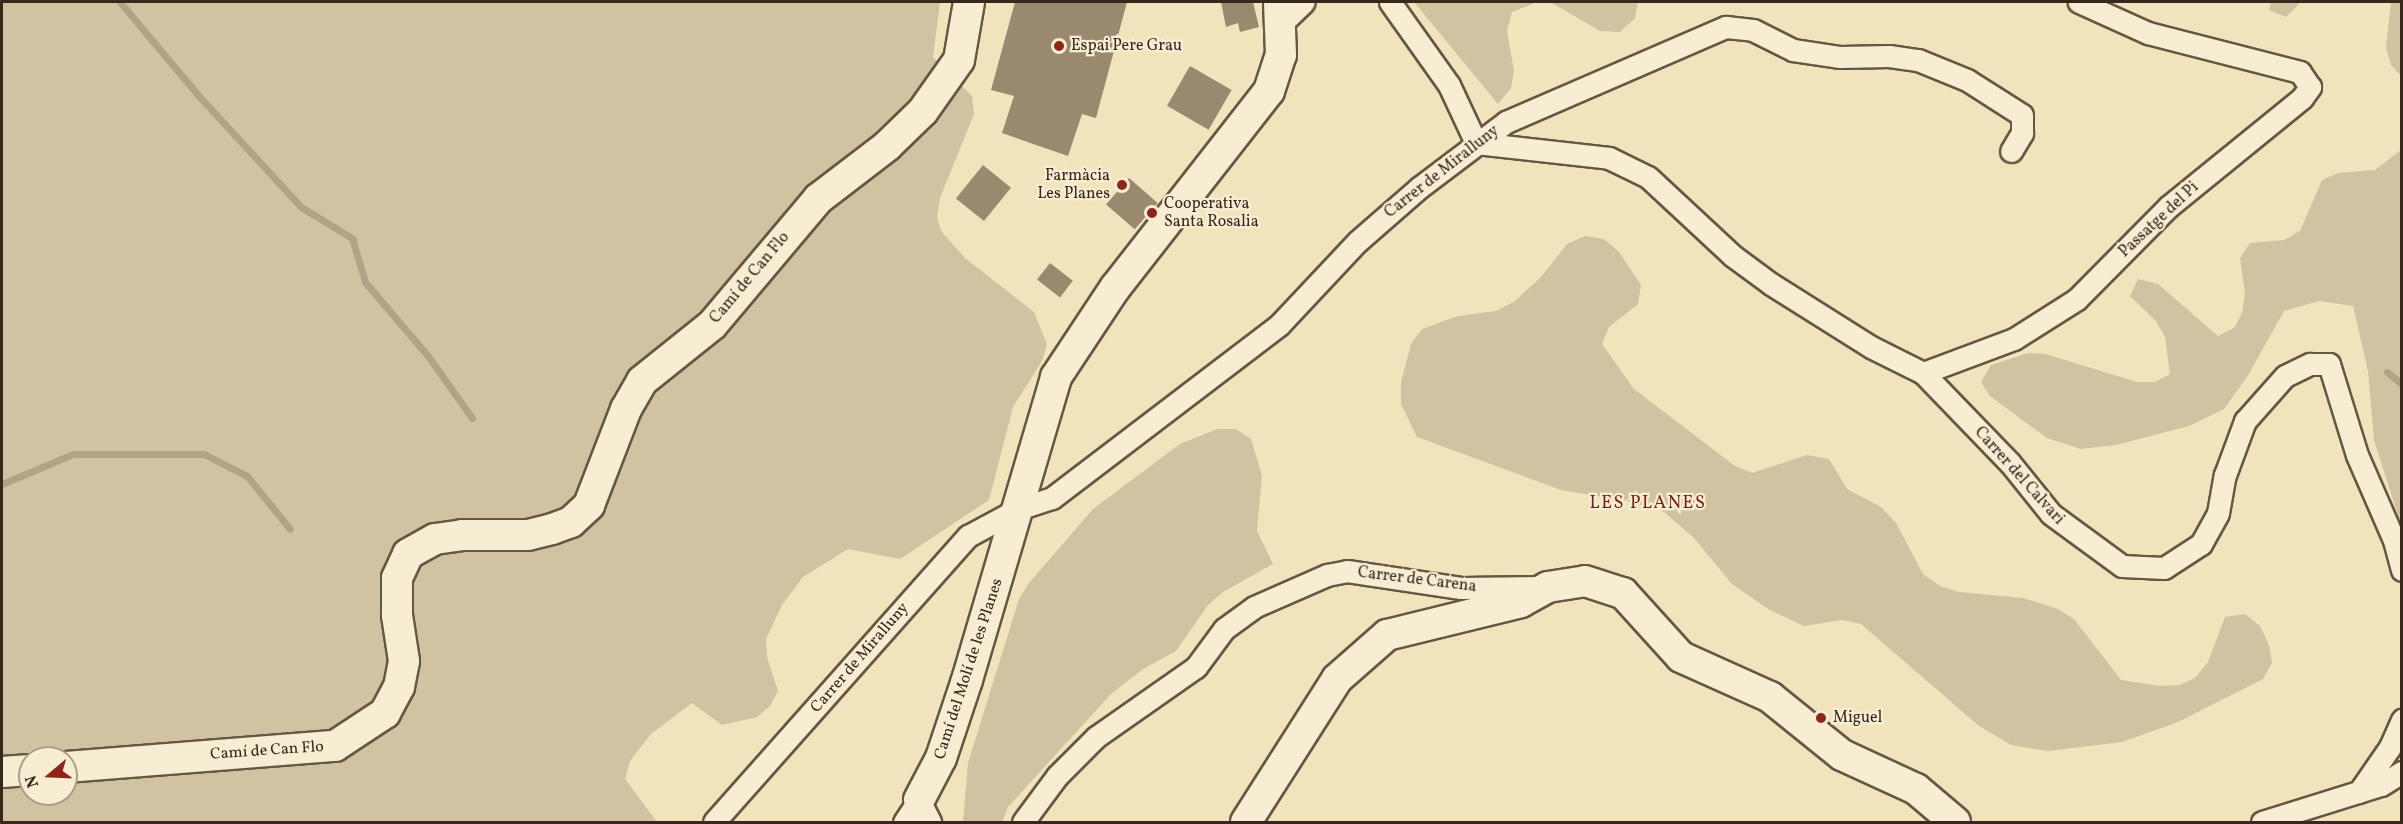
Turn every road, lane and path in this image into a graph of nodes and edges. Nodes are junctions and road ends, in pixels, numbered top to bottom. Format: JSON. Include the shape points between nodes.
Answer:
{"nodes":[{"id":1,"x":969,"y":2,"type":"edge"},
{"id":2,"x":1304,"y":2,"type":"edge"},
{"id":3,"x":1390,"y":2,"type":"edge"},
{"id":4,"x":2079,"y":2,"type":"edge"},
{"id":5,"x":1281,"y":12,"type":"edge"},
{"id":6,"x":1476,"y":143,"type":"junction"},
{"id":7,"x":2010,"y":150,"type":"dead end"},
{"id":8,"x":1923,"y":373,"type":"junction"},
{"id":9,"x":1025,"y":507,"type":"junction"},
{"id":10,"x":2402,"y":570,"type":"edge"},
{"id":11,"x":1548,"y":587,"type":"junction"},
{"id":12,"x":2402,"y":720,"type":"edge"},
{"id":13,"x":78,"y":766,"type":"edge"},
{"id":14,"x":18,"y":771,"type":"edge"},
{"id":15,"x":2,"y":772,"type":"edge"},
{"id":16,"x":2402,"y":772,"type":"edge"},
{"id":17,"x":2359,"y":792,"type":"junction"},
{"id":18,"x":918,"y":815,"type":"edge"},
{"id":19,"x":714,"y":822,"type":"edge"},
{"id":20,"x":1023,"y":822,"type":"edge"},
{"id":21,"x":1245,"y":822,"type":"edge"},
{"id":22,"x":1955,"y":822,"type":"edge"},
{"id":23,"x":2262,"y":822,"type":"edge"}],
"edges":[{"from":1,"to":13,"type":"street","name":"Camí de Can Flo","via":[[959,60],[923,111],[887,146],[818,199],[712,325],[642,381],[626,409],[589,505],[571,522],[552,529],[528,535],[435,539],[408,554],[397,578],[397,615],[404,661],[399,687],[385,713],[335,746]]},
{"from":2,"to":5,"type":"street"},
{"from":3,"to":6,"type":"street","via":[[1449,85]]},
{"from":4,"to":8,"type":"street","name":"Passatge del Pi","via":[[2148,33],[2300,72],[2310,87],[2302,98],[2168,207],[2077,299],[2014,339]]},
{"from":5,"to":9,"type":"street","name":"Camí del Molí de les Planes","via":[[1281,55],[1269,91],[1115,288],[1056,377]]},
{"from":6,"to":7,"type":"street","name":"Carrer de Miralluny","via":[[1506,122],[1550,100],[1726,27],[1753,30],[1793,50],[1840,57],[1918,60],[1967,80],[2002,99],[2022,116],[2022,133]]},
{"from":6,"to":8,"type":"street","via":[[1609,158],[1648,177],[1732,256],[1871,347]]},
{"from":6,"to":9,"type":"street","name":"Carrer de Miralluny","via":[[1358,240],[1279,325],[1052,498]]},
{"from":8,"to":10,"type":"street","name":"Carrer del Calvari","via":[[2010,463],[2051,514],[2080,539],[2122,566],[2164,568],[2201,544],[2218,513],[2224,475],[2245,421],[2285,376],[2310,364],[2328,364],[2357,455],[2394,540]]},
{"from":9,"to":18,"type":"street","name":"Camí del Molí de les Planes","via":[[945,747]]},
{"from":9,"to":19,"type":"street","name":"Carrer de Miralluny","via":[[968,536]]},
{"from":11,"to":20,"type":"street","name":"Carrer de Carena","via":[[1461,588],[1347,571],[1310,582],[1235,618],[1196,667],[1120,717],[1077,755]]},
{"from":11,"to":21,"type":"street","via":[[1521,602],[1387,635],[1336,679]]},
{"from":11,"to":22,"type":"street","via":[[1585,581],[1623,593],[1681,657],[1770,697],[1842,755],[1916,789]]},
{"from":12,"to":17,"type":"street","via":[[2390,747]]},
{"from":14,"to":15,"type":"street"},
{"from":16,"to":17,"type":"street"},
{"from":17,"to":23,"type":"street"}]}
